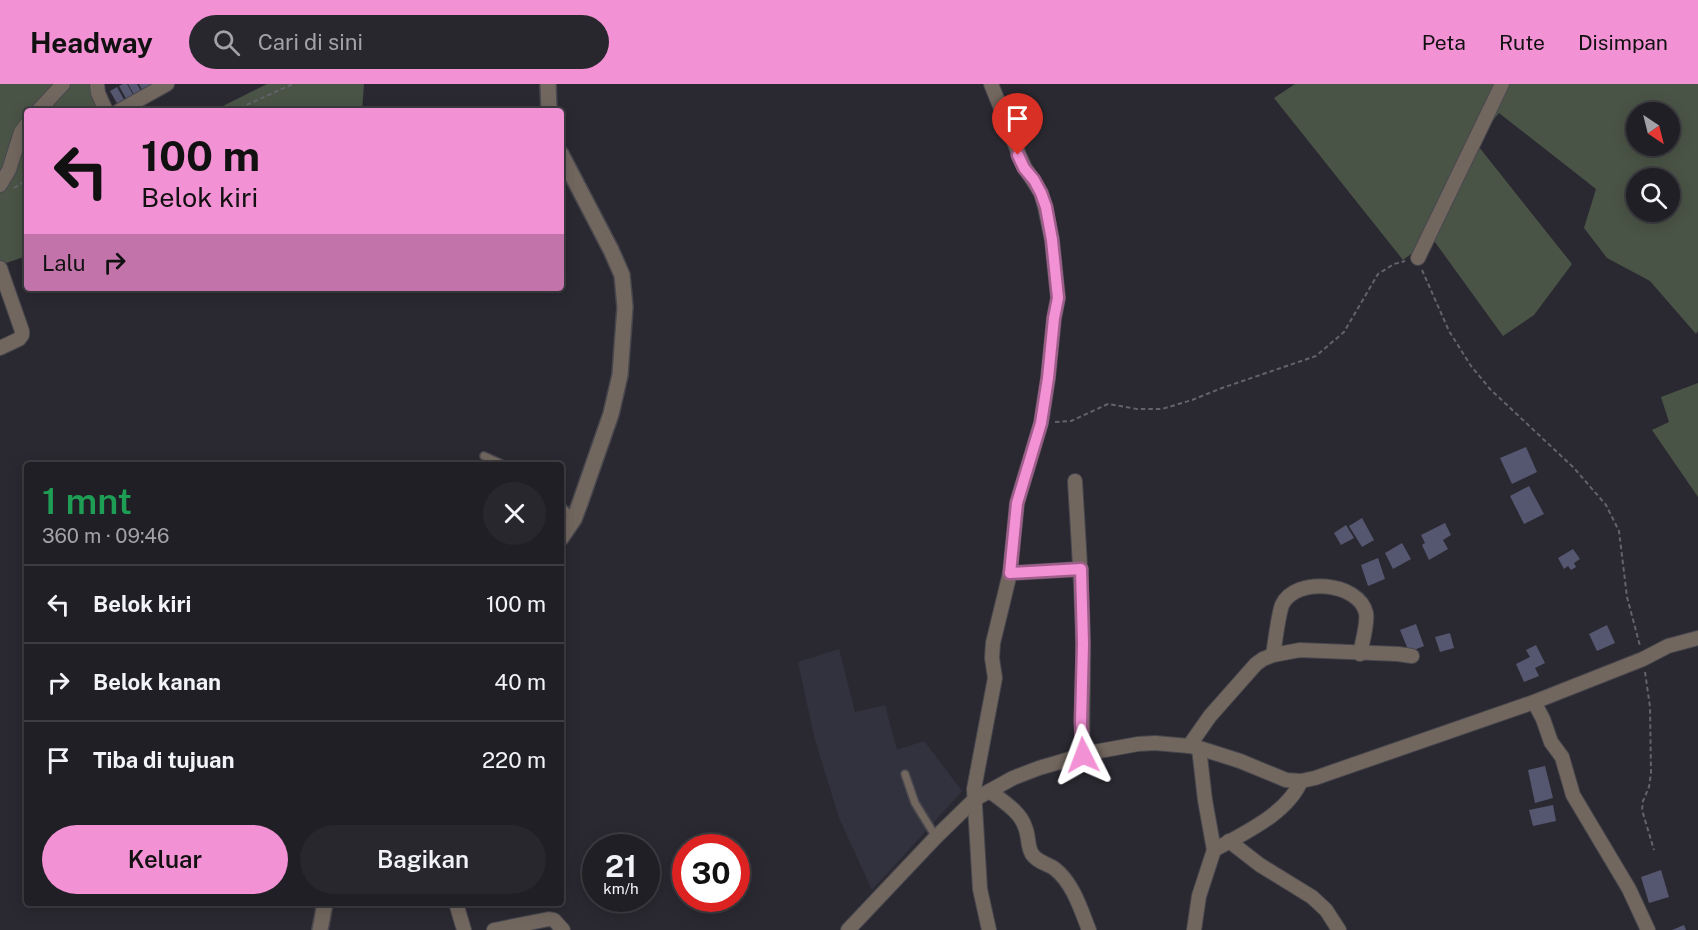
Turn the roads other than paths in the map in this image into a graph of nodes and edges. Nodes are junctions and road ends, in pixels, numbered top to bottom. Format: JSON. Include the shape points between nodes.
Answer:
{"nodes":[{"id":1,"x":63,"y":84,"type":"edge"},
{"id":2,"x":97,"y":84,"type":"edge"},
{"id":3,"x":167,"y":84,"type":"edge"},
{"id":4,"x":548,"y":84,"type":"edge"},
{"id":5,"x":991,"y":84,"type":"edge"},
{"id":6,"x":1502,"y":84,"type":"edge"},
{"id":7,"x":41,"y":108,"type":"edge"},
{"id":8,"x":105,"y":108,"type":"edge"},
{"id":9,"x":124,"y":108,"type":"edge"},
{"id":10,"x":549,"y":108,"type":"edge"},
{"id":11,"x":24,"y":128,"type":"edge"},
{"id":12,"x":564,"y":160,"type":"edge"},
{"id":13,"x":0,"y":185,"type":"edge"},
{"id":14,"x":1418,"y":258,"type":"road end"},
{"id":15,"x":0,"y":268,"type":"edge"},
{"id":16,"x":0,"y":348,"type":"edge"},
{"id":17,"x":484,"y":456,"type":"dead end"},
{"id":18,"x":497,"y":462,"type":"edge"},
{"id":19,"x":1075,"y":481,"type":"dead end"},
{"id":20,"x":564,"y":509,"type":"edge"},
{"id":21,"x":574,"y":519,"type":"junction"},
{"id":22,"x":564,"y":533,"type":"edge"},
{"id":23,"x":1081,"y":569,"type":"junction"},
{"id":24,"x":1010,"y":573,"type":"junction"},
{"id":25,"x":1698,"y":638,"type":"edge"},
{"id":26,"x":1360,"y":654,"type":"junction"},
{"id":27,"x":1273,"y":655,"type":"junction"},
{"id":28,"x":1412,"y":656,"type":"dead end"},
{"id":29,"x":1534,"y":702,"type":"junction"},
{"id":30,"x":1194,"y":747,"type":"junction"},
{"id":31,"x":1083,"y":755,"type":"junction"},
{"id":32,"x":905,"y":774,"type":"dead end"},
{"id":33,"x":1301,"y":781,"type":"junction"},
{"id":34,"x":990,"y":791,"type":"junction"},
{"id":35,"x":975,"y":800,"type":"junction"},
{"id":36,"x":936,"y":837,"type":"junction"},
{"id":37,"x":1229,"y":841,"type":"junction"},
{"id":38,"x":1214,"y":850,"type":"junction"},
{"id":39,"x":324,"y":906,"type":"edge"},
{"id":40,"x":457,"y":906,"type":"edge"},
{"id":41,"x":320,"y":930,"type":"edge"},
{"id":42,"x":464,"y":930,"type":"edge"},
{"id":43,"x":494,"y":930,"type":"edge"},
{"id":44,"x":563,"y":930,"type":"edge"},
{"id":45,"x":848,"y":930,"type":"edge"},
{"id":46,"x":989,"y":930,"type":"edge"},
{"id":47,"x":1089,"y":930,"type":"edge"},
{"id":48,"x":1194,"y":930,"type":"edge"},
{"id":49,"x":1339,"y":930,"type":"edge"},
{"id":50,"x":1648,"y":930,"type":"edge"}],
"edges":[{"from":1,"to":7,"type":"street"},
{"from":2,"to":8,"type":"street"},
{"from":3,"to":9,"type":"street"},
{"from":4,"to":10,"type":"street"},
{"from":5,"to":24,"type":"street","via":[[1018,155],[1046,207],[1058,298],[1041,423],[1017,503]]},
{"from":6,"to":14,"type":"street"},
{"from":11,"to":13,"type":"street"},
{"from":12,"to":21,"type":"street","via":[[612,250],[622,275],[625,307],[620,375],[611,414]]},
{"from":15,"to":16,"type":"street","via":[[22,335]]},
{"from":17,"to":18,"type":"lane"},
{"from":19,"to":23,"type":"street"},
{"from":20,"to":21,"type":"lane"},
{"from":21,"to":22,"type":"street"},
{"from":23,"to":24,"type":"street"},
{"from":23,"to":31,"type":"street"},
{"from":24,"to":35,"type":"street","via":[[993,643],[994,678]]},
{"from":25,"to":29,"type":"street","via":[[1668,646]]},
{"from":26,"to":27,"type":"street","via":[[1300,650]]},
{"from":26,"to":27,"type":"street","via":[[1367,615],[1364,605],[1336,587],[1318,585],[1302,589],[1282,604]]},
{"from":26,"to":28,"type":"street"},
{"from":27,"to":30,"type":"street","via":[[1256,664],[1210,716]]},
{"from":29,"to":33,"type":"street"},
{"from":29,"to":50,"type":"street","via":[[1562,758],[1573,795],[1629,889]]},
{"from":30,"to":31,"type":"street","via":[[1138,744]]},
{"from":30,"to":33,"type":"street","via":[[1286,780]]},
{"from":30,"to":38,"type":"street"},
{"from":31,"to":34,"type":"street","via":[[1013,778]]},
{"from":32,"to":36,"type":"lane","via":[[915,803]]},
{"from":33,"to":37,"type":"street","via":[[1276,812]]},
{"from":34,"to":35,"type":"street"},
{"from":34,"to":47,"type":"street","via":[[1020,816],[1033,854],[1062,876]]},
{"from":35,"to":36,"type":"street"},
{"from":35,"to":46,"type":"street","via":[[980,890]]},
{"from":36,"to":45,"type":"street"},
{"from":37,"to":38,"type":"street"},
{"from":37,"to":49,"type":"street","via":[[1312,897]]},
{"from":38,"to":48,"type":"street","via":[[1199,896]]},
{"from":39,"to":41,"type":"street"},
{"from":40,"to":42,"type":"street"},
{"from":43,"to":44,"type":"street","via":[[549,919]]}]}
